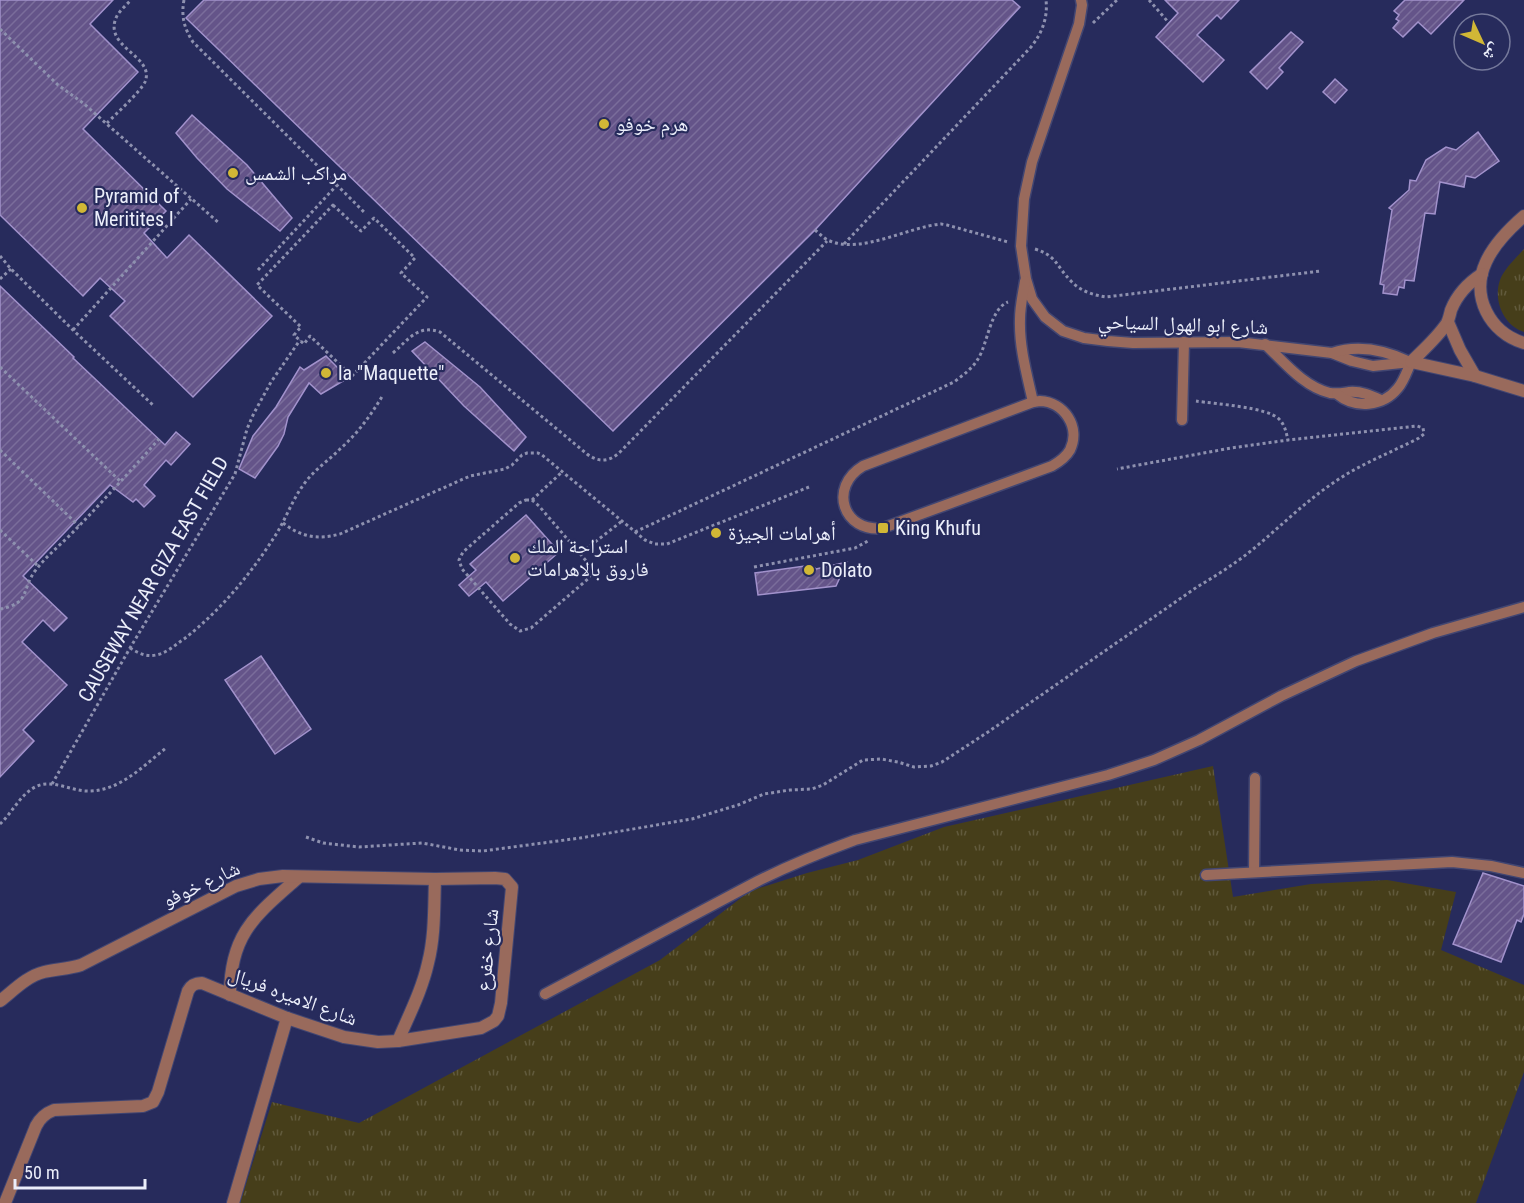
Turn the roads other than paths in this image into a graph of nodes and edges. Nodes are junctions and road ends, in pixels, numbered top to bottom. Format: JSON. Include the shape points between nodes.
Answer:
{"nodes":[{"id":1,"x":1081,"y":0,"type":"edge"},
{"id":2,"x":1524,"y":216,"type":"edge"},
{"id":3,"x":1482,"y":274,"type":"junction"},
{"id":4,"x":1026,"y":279,"type":"junction"},
{"id":5,"x":1448,"y":322,"type":"junction"},
{"id":6,"x":1184,"y":342,"type":"junction"},
{"id":7,"x":1524,"y":343,"type":"edge"},
{"id":8,"x":1265,"y":344,"type":"junction"},
{"id":9,"x":1332,"y":353,"type":"junction"},
{"id":10,"x":1411,"y":362,"type":"junction"},
{"id":11,"x":1475,"y":376,"type":"junction"},
{"id":12,"x":1524,"y":391,"type":"edge"},
{"id":13,"x":1033,"y":402,"type":"junction"},
{"id":14,"x":1182,"y":420,"type":"dead end"},
{"id":15,"x":1524,"y":608,"type":"edge"},
{"id":16,"x":1255,"y":778,"type":"dead end"},
{"id":17,"x":1254,"y":872,"type":"junction"},
{"id":18,"x":1524,"y":873,"type":"edge"},
{"id":19,"x":1206,"y":875,"type":"dead end"},
{"id":20,"x":299,"y":877,"type":"junction"},
{"id":21,"x":435,"y":879,"type":"junction"},
{"id":22,"x":509,"y":882,"type":"joint"},
{"id":23,"x":545,"y":994,"type":"dead end"},
{"id":24,"x":230,"y":995,"type":"junction"},
{"id":25,"x":0,"y":1001,"type":"edge"},
{"id":26,"x":287,"y":1018,"type":"junction"},
{"id":27,"x":494,"y":1021,"type":"joint"},
{"id":28,"x":398,"y":1041,"type":"junction"},
{"id":29,"x":5,"y":1203,"type":"edge"},
{"id":30,"x":233,"y":1203,"type":"edge"}],
"edges":[{"from":1,"to":4,"type":"lane","name":"شارع ابو الهول السياحي","via":[[1079,24],[1032,162],[1024,199],[1022,246]]},
{"from":2,"to":3,"type":"street","via":[[1490,254]]},
{"from":3,"to":5,"type":"street","via":[[1459,296]]},
{"from":3,"to":7,"type":"street","via":[[1480,295],[1488,316],[1502,332]]},
{"from":4,"to":6,"type":"lane","name":"شارع ابو الهول السياحي","via":[[1032,299],[1045,317],[1063,331],[1108,341]]},
{"from":4,"to":13,"type":"lane","via":[[1019,320]]},
{"from":5,"to":10,"type":"street"},
{"from":5,"to":11,"type":"street"},
{"from":6,"to":8,"type":"lane","name":"شارع ابو الهول السياحي"},
{"from":6,"to":14,"type":"lane"},
{"from":8,"to":9,"type":"lane","name":"شارع ابو الهول السياحي"},
{"from":8,"to":10,"type":"lane","via":[[1304,380],[1320,389],[1337,394],[1367,394],[1381,400],[1398,388]]},
{"from":9,"to":10,"type":"lane","name":"شارع ابو الهول السياحي","via":[[1372,366]]},
{"from":9,"to":10,"type":"lane","name":"شارع ابو الهول السياحي","via":[[1364,348]]},
{"from":10,"to":11,"type":"street"},
{"from":11,"to":12,"type":"street"},
{"from":13,"to":13,"type":"lane","via":[[863,466],[844,488],[848,513],[862,527],[883,528],[1059,462],[1072,442],[1071,423],[1060,407],[1047,401]]},
{"from":15,"to":23,"type":"lane","via":[[1433,633],[1356,661],[1177,751],[1139,765],[822,852],[758,881]]},
{"from":16,"to":17,"type":"lane"},
{"from":17,"to":18,"type":"lane","via":[[1452,862]]},
{"from":17,"to":19,"type":"lane"},
{"from":20,"to":21,"type":"street","name":"شارع خوفو"},
{"from":20,"to":24,"type":"street","via":[[246,930],[234,954]]},
{"from":20,"to":25,"type":"street","name":"شارع خوفو","via":[[271,877],[236,886],[81,965],[34,975]]},
{"from":21,"to":22,"type":"street","name":"شارع خوفو","via":[[495,878]]},
{"from":21,"to":28,"type":"street","via":[[428,963]]},
{"from":22,"to":27,"type":"street","name":"شارع خفرع","via":[[513,892],[501,1003]]},
{"from":24,"to":26,"type":"street","name":"شارع الاميره فريال"},
{"from":24,"to":29,"type":"street","name":"شارع الاميره فريال","via":[[202,983],[188,991],[153,1102],[143,1106],[54,1110],[43,1116]]},
{"from":26,"to":28,"type":"street","name":"شارع الاميره فريال","via":[[355,1039]]},
{"from":26,"to":30,"type":"street"},
{"from":27,"to":28,"type":"street","name":"شارع الاميره فريال","via":[[474,1030]]}]}
